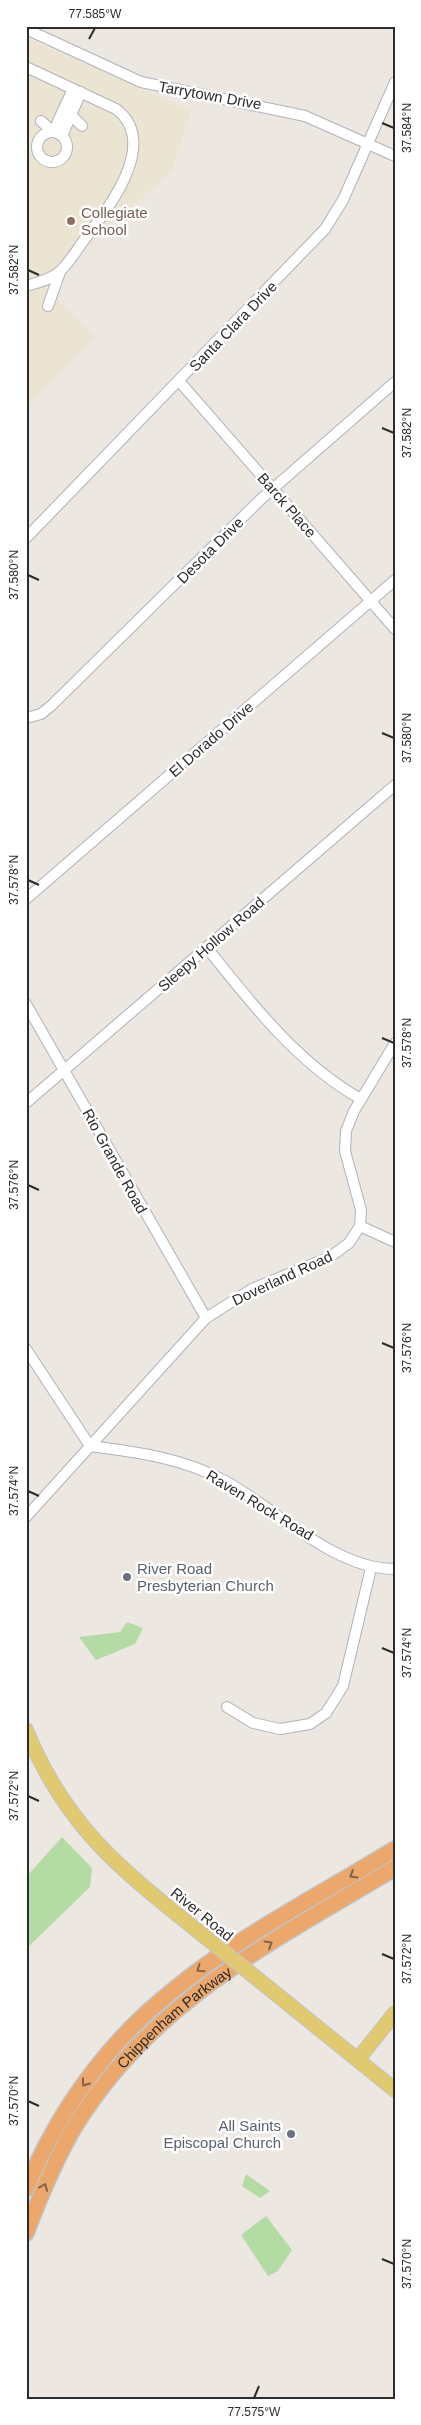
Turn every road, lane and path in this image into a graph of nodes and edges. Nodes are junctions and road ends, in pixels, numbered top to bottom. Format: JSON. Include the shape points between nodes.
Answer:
{"nodes":[{"id":1,"x":26,"y":29,"type":"edge"},
{"id":2,"x":26,"y":67,"type":"edge"},
{"id":3,"x":395,"y":82,"type":"edge"},
{"id":4,"x":77,"y":91,"type":"junction"},
{"id":5,"x":71,"y":115,"type":"junction"},
{"id":6,"x":41,"y":121,"type":"dead end"},
{"id":7,"x":82,"y":126,"type":"dead end"},
{"id":8,"x":57,"y":134,"type":"junction"},
{"id":9,"x":27,"y":140,"type":"edge"},
{"id":10,"x":368,"y":143,"type":"junction"},
{"id":11,"x":36,"y":150,"type":"junction"},
{"id":12,"x":395,"y":156,"type":"edge"},
{"id":13,"x":60,"y":272,"type":"junction"},
{"id":14,"x":26,"y":286,"type":"edge"},
{"id":15,"x":48,"y":306,"type":"dead end"},
{"id":16,"x":180,"y":380,"type":"junction"},
{"id":17,"x":395,"y":382,"type":"edge"},
{"id":18,"x":273,"y":489,"type":"junction"},
{"id":19,"x":26,"y":538,"type":"edge"},
{"id":20,"x":395,"y":580,"type":"edge"},
{"id":21,"x":370,"y":601,"type":"junction"},
{"id":22,"x":395,"y":629,"type":"edge"},
{"id":23,"x":26,"y":718,"type":"edge"},
{"id":24,"x":395,"y":785,"type":"edge"},
{"id":25,"x":26,"y":899,"type":"edge"},
{"id":26,"x":207,"y":948,"type":"junction"},
{"id":27,"x":26,"y":1004,"type":"edge"},
{"id":28,"x":395,"y":1043,"type":"edge"},
{"id":29,"x":64,"y":1070,"type":"junction"},
{"id":30,"x":361,"y":1099,"type":"junction"},
{"id":31,"x":26,"y":1103,"type":"edge"},
{"id":32,"x":360,"y":1226,"type":"junction"},
{"id":33,"x":395,"y":1242,"type":"edge"},
{"id":34,"x":206,"y":1318,"type":"junction"},
{"id":35,"x":26,"y":1349,"type":"edge"},
{"id":36,"x":90,"y":1446,"type":"junction"},
{"id":37,"x":26,"y":1517,"type":"edge"},
{"id":38,"x":371,"y":1568,"type":"junction"},
{"id":39,"x":395,"y":1570,"type":"edge"},
{"id":40,"x":228,"y":1707,"type":"dead end"},
{"id":41,"x":27,"y":1735,"type":"edge"},
{"id":42,"x":395,"y":1849,"type":"edge"},
{"id":43,"x":395,"y":1868,"type":"edge"},
{"id":44,"x":395,"y":2013,"type":"edge"},
{"id":45,"x":358,"y":2059,"type":"junction"},
{"id":46,"x":395,"y":2090,"type":"edge"},
{"id":47,"x":26,"y":2189,"type":"edge"},
{"id":48,"x":26,"y":2233,"type":"edge"}],
"edges":[{"from":1,"to":10,"type":"street","name":"Tarrytown Drive","via":[[140,82],[286,110]]},
{"from":2,"to":4,"type":"street"},
{"from":3,"to":10,"type":"street","name":"Santa Clara Drive"},
{"from":4,"to":5,"type":"street"},
{"from":4,"to":8,"type":"street"},
{"from":4,"to":13,"type":"street","via":[[124,116],[132,137],[132,156],[116,197]]},
{"from":5,"to":7,"type":"street"},
{"from":5,"to":8,"type":"street"},
{"from":6,"to":8,"type":"street"},
{"from":8,"to":11,"type":"street","via":[[40,137]]},
{"from":8,"to":11,"type":"street","via":[[66,143],[66,152],[58,162],[44,161]]},
{"from":9,"to":11,"type":"street"},
{"from":10,"to":12,"type":"street","name":"Tarrytown Drive"},
{"from":10,"to":16,"type":"street","name":"Santa Clara Drive","via":[[343,200],[325,229]]},
{"from":13,"to":14,"type":"street"},
{"from":13,"to":15,"type":"street"},
{"from":16,"to":18,"type":"street","name":"Barck Place"},
{"from":16,"to":19,"type":"street","name":"Santa Clara Drive"},
{"from":17,"to":18,"type":"street","name":"Desota Drive"},
{"from":18,"to":21,"type":"street","name":"Barck Place"},
{"from":18,"to":23,"type":"street","name":"Desota Drive","via":[[52,705],[41,714]]},
{"from":20,"to":21,"type":"street","name":"El Dorado Drive"},
{"from":21,"to":22,"type":"street","name":"Barck Place"},
{"from":21,"to":25,"type":"street","name":"El Dorado Drive"},
{"from":24,"to":26,"type":"street","name":"Sleepy Hollow Road"},
{"from":26,"to":29,"type":"street","name":"Sleepy Hollow Road"},
{"from":26,"to":30,"type":"street","via":[[305,1060]]},
{"from":27,"to":29,"type":"street","name":"Rio Grande Road"},
{"from":28,"to":30,"type":"street"},
{"from":29,"to":31,"type":"street","name":"Sleepy Hollow Road"},
{"from":29,"to":34,"type":"street","name":"Rio Grande Road"},
{"from":30,"to":32,"type":"street","via":[[348,1124],[345,1143],[360,1202]]},
{"from":32,"to":33,"type":"street"},
{"from":32,"to":34,"type":"street","name":"Doverland Road","via":[[340,1251],[252,1289]]},
{"from":34,"to":36,"type":"street","name":"Doverland Road"},
{"from":35,"to":36,"type":"street"},
{"from":36,"to":37,"type":"street","name":"Doverland Road"},
{"from":36,"to":38,"type":"street","name":"Raven Rock Road","via":[[160,1457],[204,1471],[246,1493],[341,1556]]},
{"from":38,"to":39,"type":"street","name":"Raven Rock Road"},
{"from":38,"to":40,"type":"street","via":[[343,1686],[326,1713],[310,1724],[280,1729],[253,1723]]},
{"from":41,"to":45,"type":"main road","name":"River Road","bridge":true,"via":[[54,1788],[88,1835],[130,1876]]},
{"from":42,"to":47,"type":"highway","name":"Chippenham Parkway","one_way":true,"via":[[210,1962],[146,2013],[105,2057],[78,2093],[54,2131]]},
{"from":48,"to":43,"type":"highway","name":"Chippenham Parkway","one_way":true,"via":[[50,2175],[75,2127],[109,2077],[150,2032],[221,1974]]},
{"from":44,"to":45,"type":"main road"},
{"from":45,"to":46,"type":"main road","name":"River Road"}]}
